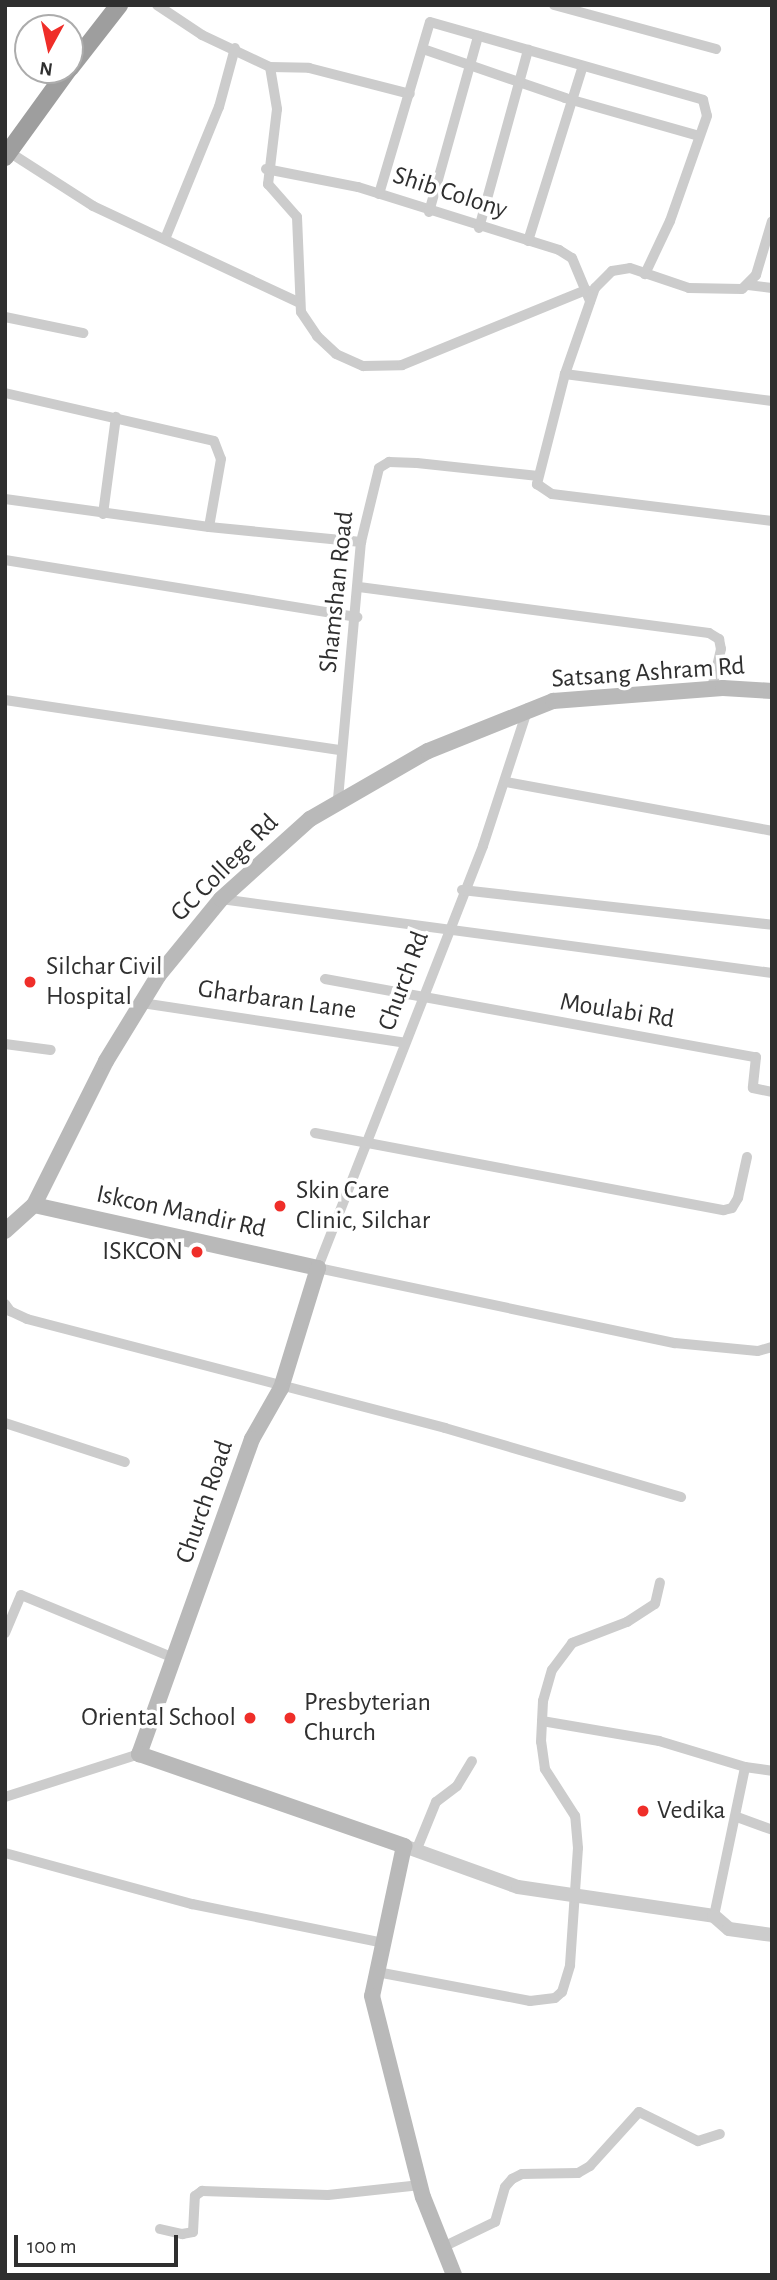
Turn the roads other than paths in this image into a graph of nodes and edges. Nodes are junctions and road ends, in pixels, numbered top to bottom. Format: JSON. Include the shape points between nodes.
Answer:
{"nodes":[{"id":1,"x":120,"y":5,"type":"edge"},
{"id":2,"x":157,"y":5,"type":"edge"},
{"id":3,"x":557,"y":6,"type":"edge"},
{"id":4,"x":478,"y":36,"type":"junction"},
{"id":5,"x":235,"y":48,"type":"junction"},
{"id":6,"x":423,"y":49,"type":"junction"},
{"id":7,"x":716,"y":49,"type":"dead end"},
{"id":8,"x":84,"y":50,"type":"edge"},
{"id":9,"x":528,"y":50,"type":"junction"},
{"id":10,"x":583,"y":66,"type":"junction"},
{"id":11,"x":270,"y":67,"type":"junction"},
{"id":12,"x":469,"y":67,"type":"junction"},
{"id":13,"x":520,"y":83,"type":"junction"},
{"id":14,"x":58,"y":84,"type":"edge"},
{"id":15,"x":410,"y":94,"type":"junction"},
{"id":16,"x":570,"y":99,"type":"junction"},
{"id":17,"x":699,"y":135,"type":"junction"},
{"id":18,"x":7,"y":155,"type":"edge"},
{"id":19,"x":271,"y":169,"type":"junction"},
{"id":20,"x":379,"y":194,"type":"junction"},
{"id":21,"x":429,"y":212,"type":"junction"},
{"id":22,"x":772,"y":221,"type":"edge"},
{"id":23,"x":479,"y":228,"type":"junction"},
{"id":24,"x":164,"y":239,"type":"junction"},
{"id":25,"x":528,"y":241,"type":"junction"},
{"id":26,"x":648,"y":270,"type":"junction"},
{"id":27,"x":748,"y":285,"type":"junction"},
{"id":28,"x":772,"y":288,"type":"edge"},
{"id":29,"x":586,"y":290,"type":"junction"},
{"id":30,"x":298,"y":302,"type":"junction"},
{"id":31,"x":5,"y":317,"type":"edge"},
{"id":32,"x":83,"y":333,"type":"dead end"},
{"id":33,"x":565,"y":374,"type":"junction"},
{"id":34,"x":5,"y":393,"type":"edge"},
{"id":35,"x":772,"y":401,"type":"edge"},
{"id":36,"x":116,"y":417,"type":"junction"},
{"id":37,"x":538,"y":476,"type":"junction"},
{"id":38,"x":5,"y":499,"type":"edge"},
{"id":39,"x":103,"y":514,"type":"junction"},
{"id":40,"x":772,"y":521,"type":"edge"},
{"id":41,"x":209,"y":527,"type":"junction"},
{"id":42,"x":361,"y":542,"type":"junction"},
{"id":43,"x":5,"y":560,"type":"edge"},
{"id":44,"x":359,"y":587,"type":"junction"},
{"id":45,"x":357,"y":617,"type":"junction"},
{"id":46,"x":712,"y":688,"type":"junction"},
{"id":47,"x":772,"y":691,"type":"edge"},
{"id":48,"x":5,"y":700,"type":"edge"},
{"id":49,"x":528,"y":708,"type":"junction"},
{"id":50,"x":339,"y":750,"type":"junction"},
{"id":51,"x":506,"y":782,"type":"junction"},
{"id":52,"x":338,"y":799,"type":"junction"},
{"id":53,"x":772,"y":831,"type":"edge"},
{"id":54,"x":462,"y":890,"type":"junction"},
{"id":55,"x":221,"y":899,"type":"junction"},
{"id":56,"x":772,"y":925,"type":"edge"},
{"id":57,"x":447,"y":928,"type":"junction"},
{"id":58,"x":772,"y":973,"type":"edge"},
{"id":59,"x":325,"y":979,"type":"dead end"},
{"id":60,"x":421,"y":999,"type":"junction"},
{"id":61,"x":142,"y":1003,"type":"junction"},
{"id":62,"x":405,"y":1043,"type":"junction"},
{"id":63,"x":5,"y":1044,"type":"edge"},
{"id":64,"x":51,"y":1050,"type":"dead end"},
{"id":65,"x":772,"y":1092,"type":"edge"},
{"id":66,"x":315,"y":1133,"type":"dead end"},
{"id":67,"x":365,"y":1143,"type":"junction"},
{"id":68,"x":747,"y":1157,"type":"dead end"},
{"id":69,"x":34,"y":1205,"type":"junction"},
{"id":70,"x":5,"y":1231,"type":"edge"},
{"id":71,"x":317,"y":1268,"type":"junction"},
{"id":72,"x":5,"y":1304,"type":"edge"},
{"id":73,"x":772,"y":1348,"type":"edge"},
{"id":74,"x":281,"y":1388,"type":"junction"},
{"id":75,"x":5,"y":1423,"type":"edge"},
{"id":76,"x":125,"y":1462,"type":"dead end"},
{"id":77,"x":681,"y":1497,"type":"dead end"},
{"id":78,"x":660,"y":1583,"type":"dead end"},
{"id":79,"x":5,"y":1633,"type":"edge"},
{"id":80,"x":174,"y":1658,"type":"junction"},
{"id":81,"x":542,"y":1721,"type":"junction"},
{"id":82,"x":139,"y":1754,"type":"junction"},
{"id":83,"x":472,"y":1761,"type":"dead end"},
{"id":84,"x":745,"y":1767,"type":"junction"},
{"id":85,"x":772,"y":1771,"type":"edge"},
{"id":86,"x":5,"y":1797,"type":"edge"},
{"id":87,"x":737,"y":1817,"type":"junction"},
{"id":88,"x":772,"y":1830,"type":"edge"},
{"id":89,"x":410,"y":1848,"type":"junction"},
{"id":90,"x":5,"y":1853,"type":"edge"},
{"id":91,"x":574,"y":1897,"type":"junction"},
{"id":92,"x":714,"y":1916,"type":"junction"},
{"id":93,"x":772,"y":1935,"type":"edge"},
{"id":94,"x":383,"y":1943,"type":"junction"},
{"id":95,"x":377,"y":1972,"type":"junction"},
{"id":96,"x":720,"y":2134,"type":"dead end"},
{"id":97,"x":420,"y":2185,"type":"junction"},
{"id":98,"x":160,"y":2229,"type":"dead end"},
{"id":99,"x":443,"y":2247,"type":"junction"},
{"id":100,"x":454,"y":2275,"type":"edge"}],
"edges":[{"from":1,"to":8,"type":"highway"},
{"from":2,"to":5,"type":"street","via":[[202,34]]},
{"from":3,"to":7,"type":"street"},
{"from":4,"to":6,"type":"street","via":[[430,22]]},
{"from":4,"to":9,"type":"street"},
{"from":4,"to":12,"type":"street"},
{"from":5,"to":11,"type":"street"},
{"from":5,"to":24,"type":"street","via":[[219,107]]},
{"from":6,"to":12,"type":"street"},
{"from":6,"to":15,"type":"street"},
{"from":9,"to":10,"type":"street"},
{"from":9,"to":13,"type":"street"},
{"from":10,"to":16,"type":"street"},
{"from":10,"to":17,"type":"street","via":[[703,100],[708,110]]},
{"from":11,"to":15,"type":"street","via":[[309,68]]},
{"from":11,"to":19,"type":"street","via":[[277,109]]},
{"from":12,"to":13,"type":"street"},
{"from":12,"to":21,"type":"street"},
{"from":13,"to":16,"type":"street"},
{"from":13,"to":23,"type":"street"},
{"from":14,"to":18,"type":"highway"},
{"from":15,"to":20,"type":"street"},
{"from":16,"to":17,"type":"street"},
{"from":16,"to":25,"type":"street"},
{"from":17,"to":26,"type":"street"},
{"from":18,"to":24,"type":"street","via":[[93,206]]},
{"from":19,"to":20,"type":"street","name":"Shib Colony"},
{"from":19,"to":30,"type":"street","via":[[272,193],[293,211],[299,224]]},
{"from":20,"to":21,"type":"street","name":"Shib Colony"},
{"from":21,"to":23,"type":"street","name":"Shib Colony"},
{"from":22,"to":27,"type":"street","via":[[756,275]]},
{"from":23,"to":25,"type":"street","name":"Shib Colony"},
{"from":24,"to":30,"type":"street"},
{"from":25,"to":29,"type":"street","name":"Shib Colony","via":[[559,250],[576,264]]},
{"from":26,"to":27,"type":"street","via":[[689,288],[734,291]]},
{"from":26,"to":29,"type":"street","via":[[621,267]]},
{"from":27,"to":28,"type":"street"},
{"from":29,"to":30,"type":"street","via":[[402,365],[382,367],[350,363],[336,354],[306,322]]},
{"from":29,"to":33,"type":"street"},
{"from":31,"to":32,"type":"street"},
{"from":33,"to":35,"type":"street"},
{"from":33,"to":37,"type":"street"},
{"from":34,"to":36,"type":"street"},
{"from":36,"to":39,"type":"street"},
{"from":36,"to":41,"type":"street","via":[[204,436],[219,446]]},
{"from":37,"to":40,"type":"street","via":[[540,489],[552,494]]},
{"from":37,"to":42,"type":"street","name":"Shamshan Road","via":[[417,463],[384,464],[375,480]]},
{"from":38,"to":39,"type":"street"},
{"from":39,"to":41,"type":"street"},
{"from":41,"to":42,"type":"street"},
{"from":42,"to":44,"type":"street","name":"Shamshan Road"},
{"from":43,"to":45,"type":"street"},
{"from":44,"to":45,"type":"street","name":"Shamshan Road"},
{"from":44,"to":46,"type":"street","via":[[709,633],[719,639],[721,649]]},
{"from":45,"to":50,"type":"street","name":"Shamshan Road"},
{"from":46,"to":47,"type":"main road","name":"Satsang Ashram Rd"},
{"from":46,"to":49,"type":"main road","name":"Satsang Ashram Rd","via":[[553,701]]},
{"from":48,"to":50,"type":"street"},
{"from":49,"to":51,"type":"street","name":"Church Rd"},
{"from":49,"to":52,"type":"main road","name":"GC College Rd","via":[[428,751]]},
{"from":50,"to":52,"type":"street","name":"Shamshan Road"},
{"from":51,"to":53,"type":"street"},
{"from":51,"to":54,"type":"street","name":"Church Rd"},
{"from":52,"to":55,"type":"main road","name":"GC College Rd","via":[[265,855]]},
{"from":54,"to":56,"type":"street"},
{"from":54,"to":57,"type":"street","name":"Church Rd"},
{"from":55,"to":57,"type":"street"},
{"from":55,"to":61,"type":"main road","name":"GC College Rd","via":[[158,976]]},
{"from":57,"to":58,"type":"street"},
{"from":57,"to":60,"type":"street","name":"Church Rd"},
{"from":59,"to":60,"type":"street"},
{"from":60,"to":62,"type":"street","name":"Church Rd"},
{"from":60,"to":65,"type":"street","name":"Moulabi Rd","via":[[757,1057],[752,1088]]},
{"from":61,"to":62,"type":"street","name":"Gharbaran Lane"},
{"from":61,"to":69,"type":"main road","name":"GC College Rd","via":[[101,1071]]},
{"from":62,"to":67,"type":"street","name":"Church Rd"},
{"from":63,"to":64,"type":"street"},
{"from":66,"to":67,"type":"street"},
{"from":67,"to":68,"type":"street","via":[[723,1210],[732,1208],[738,1198]]},
{"from":67,"to":71,"type":"street","name":"Church Rd"},
{"from":69,"to":70,"type":"main road","name":"GC College Rd"},
{"from":69,"to":71,"type":"main road","name":"Iskcon Mandir Rd"},
{"from":71,"to":73,"type":"street","via":[[675,1343],[758,1351]]},
{"from":71,"to":74,"type":"main road","name":"Church Road"},
{"from":72,"to":74,"type":"street","via":[[27,1319]]},
{"from":74,"to":77,"type":"street","via":[[458,1431]]},
{"from":74,"to":80,"type":"main road","name":"Church Road","via":[[252,1439]]},
{"from":75,"to":76,"type":"street"},
{"from":78,"to":81,"type":"street","via":[[655,1604],[627,1622],[572,1643],[552,1670]]},
{"from":79,"to":80,"type":"street","via":[[21,1595]]},
{"from":80,"to":82,"type":"main road","name":"Church Road"},
{"from":81,"to":84,"type":"street","via":[[659,1741]]},
{"from":81,"to":91,"type":"street","via":[[545,1769],[575,1816]]},
{"from":82,"to":86,"type":"street"},
{"from":82,"to":89,"type":"main road"},
{"from":83,"to":89,"type":"street","via":[[457,1786],[436,1802]]},
{"from":84,"to":85,"type":"street"},
{"from":84,"to":87,"type":"street"},
{"from":87,"to":88,"type":"street"},
{"from":87,"to":92,"type":"street"},
{"from":89,"to":91,"type":"street","via":[[517,1887]]},
{"from":89,"to":94,"type":"main road"},
{"from":90,"to":94,"type":"street","via":[[192,1904]]},
{"from":91,"to":92,"type":"street"},
{"from":91,"to":95,"type":"street","via":[[570,1965],[562,1992],[555,1998],[530,2001]]},
{"from":92,"to":93,"type":"street","via":[[729,1928]]},
{"from":94,"to":95,"type":"main road"},
{"from":95,"to":97,"type":"main road","via":[[372,1996]]},
{"from":96,"to":99,"type":"street","via":[[698,2141],[639,2112],[590,2166],[578,2173],[522,2174],[512,2179],[505,2187],[495,2222]]},
{"from":97,"to":98,"type":"street","via":[[328,2195],[202,2191],[195,2196],[194,2232]]},
{"from":97,"to":99,"type":"main road"},
{"from":99,"to":100,"type":"main road"}]}
